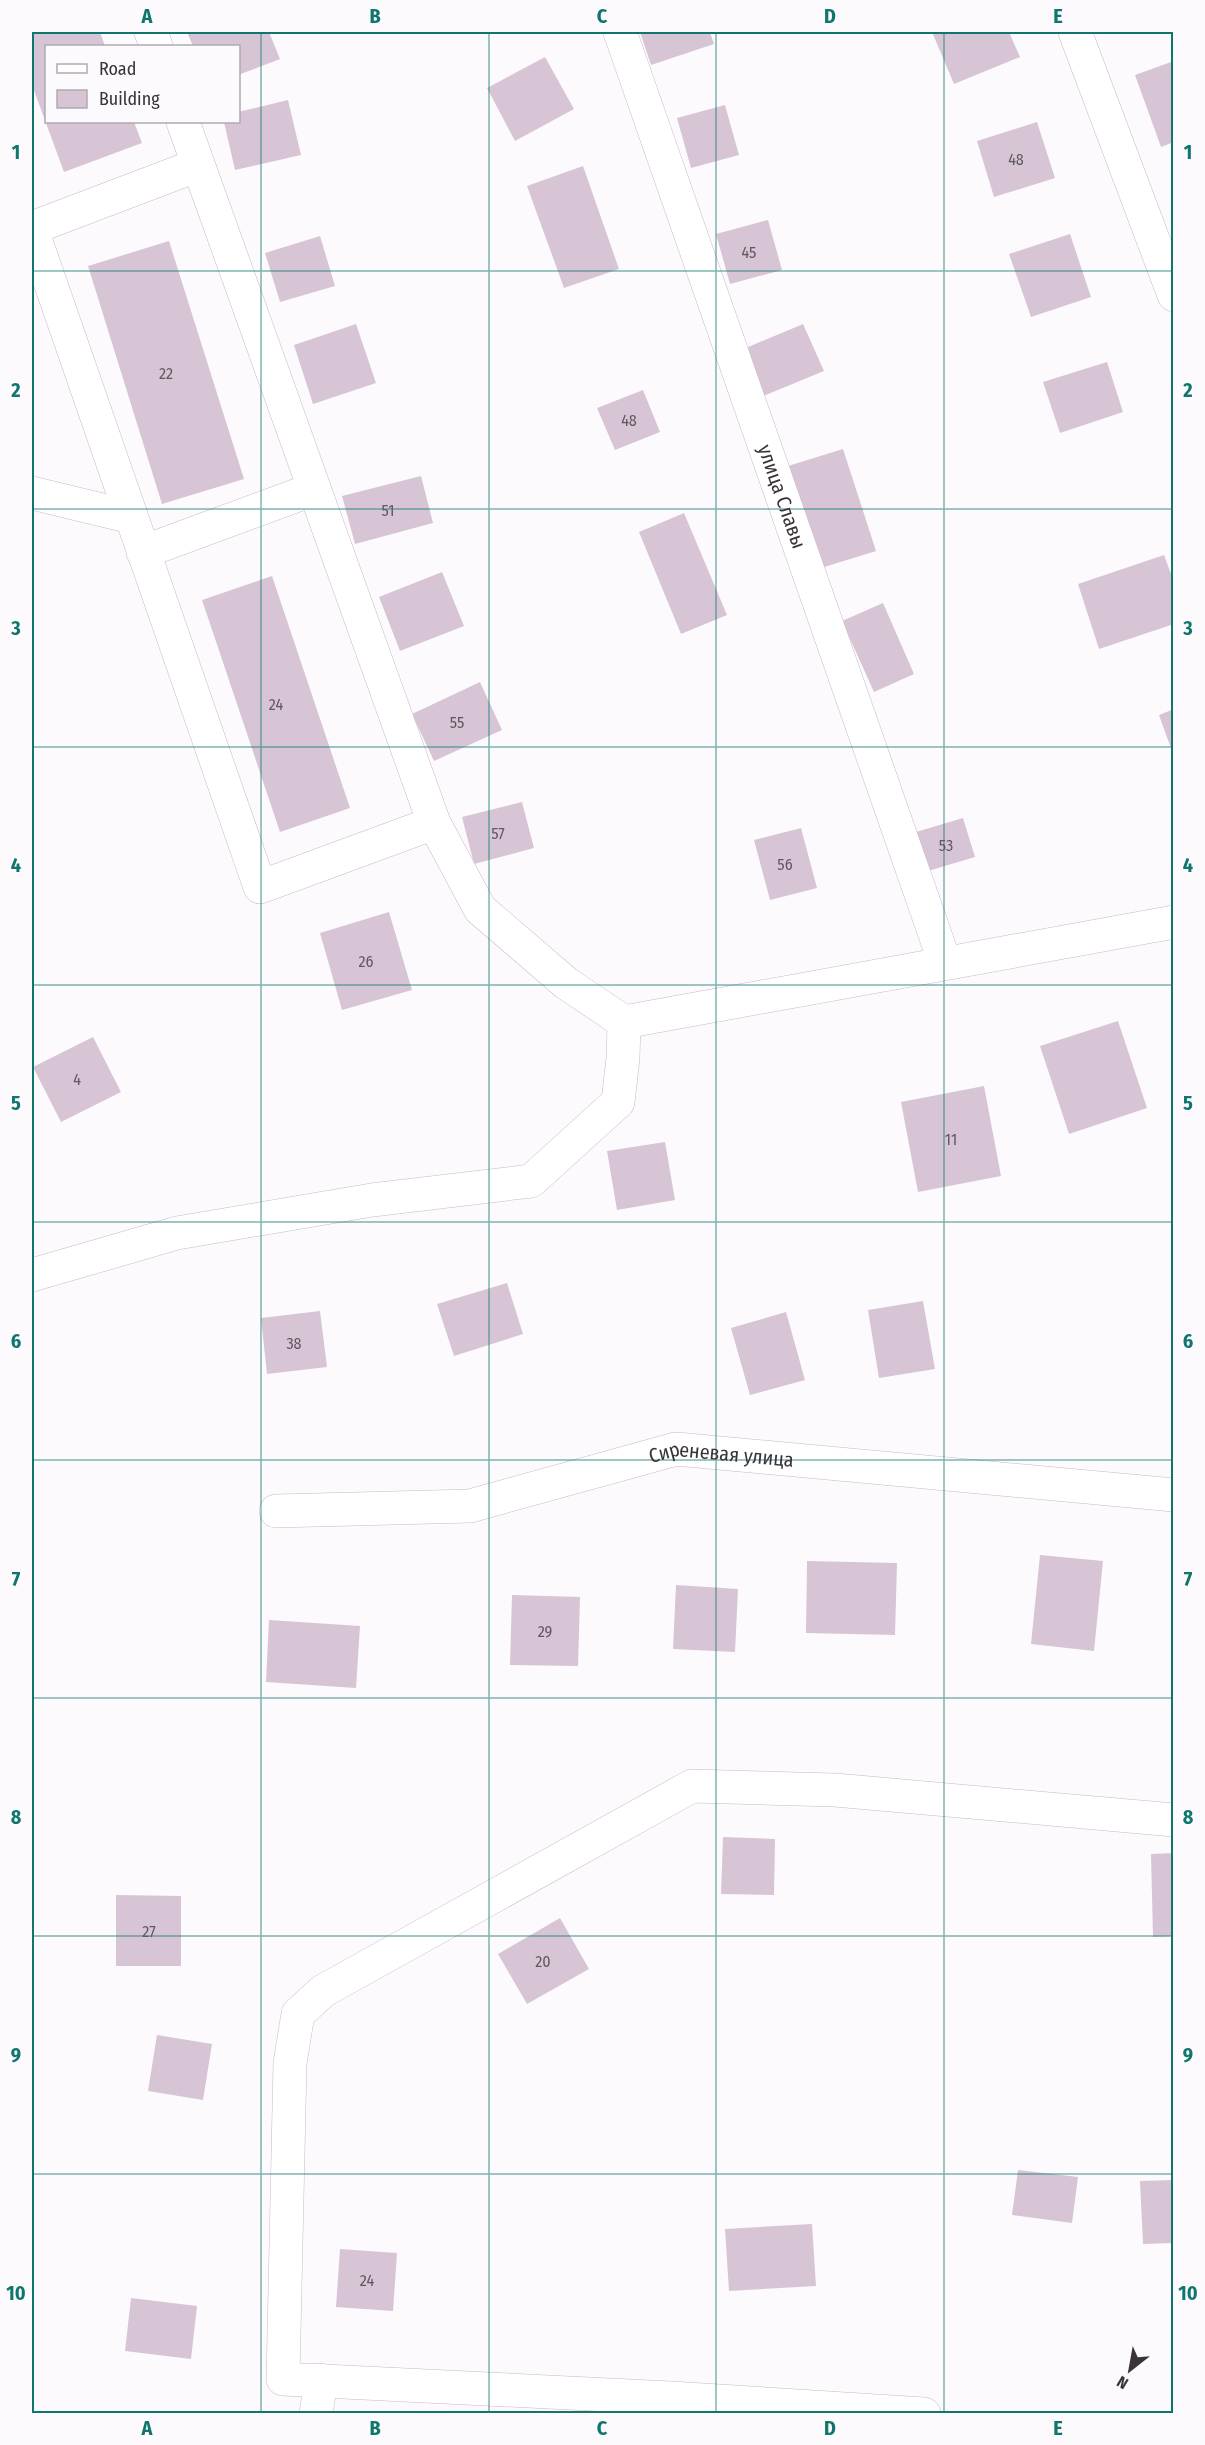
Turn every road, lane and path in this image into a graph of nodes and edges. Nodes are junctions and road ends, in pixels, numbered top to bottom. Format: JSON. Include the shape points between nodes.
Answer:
{"nodes":[{"id":1,"x":620,"y":32,"type":"edge"},
{"id":2,"x":1075,"y":32,"type":"edge"},
{"id":3,"x":183,"y":123,"type":"edge"},
{"id":4,"x":198,"y":165,"type":"junction"},
{"id":5,"x":32,"y":229,"type":"edge"},
{"id":6,"x":1173,"y":295,"type":"edge"},
{"id":7,"x":314,"y":489,"type":"junction"},
{"id":8,"x":32,"y":493,"type":"edge"},
{"id":9,"x":131,"y":517,"type":"junction"},
{"id":10,"x":143,"y":552,"type":"junction"},
{"id":11,"x":434,"y":823,"type":"junction"},
{"id":12,"x":1173,"y":921,"type":"edge"},
{"id":13,"x":945,"y":963,"type":"junction"},
{"id":14,"x":624,"y":1022,"type":"junction"},
{"id":15,"x":32,"y":1275,"type":"edge"},
{"id":16,"x":1173,"y":1495,"type":"edge"},
{"id":17,"x":276,"y":1511,"type":"dead end"},
{"id":18,"x":1173,"y":1820,"type":"edge"},
{"id":19,"x":321,"y":2380,"type":"junction"},
{"id":20,"x":316,"y":2414,"type":"edge"},
{"id":21,"x":924,"y":2414,"type":"edge"}],
"edges":[{"from":1,"to":13,"type":"street","name":"улица Славы"},
{"from":2,"to":6,"type":"street"},
{"from":3,"to":4,"type":"street"},
{"from":4,"to":5,"type":"street"},
{"from":4,"to":7,"type":"street"},
{"from":5,"to":9,"type":"street"},
{"from":7,"to":10,"type":"street"},
{"from":7,"to":11,"type":"street"},
{"from":8,"to":9,"type":"street"},
{"from":9,"to":10,"type":"street"},
{"from":10,"to":11,"type":"street","via":[[260,887]]},
{"from":11,"to":14,"type":"street","via":[[480,909],[566,983]]},
{"from":12,"to":13,"type":"street"},
{"from":13,"to":14,"type":"street"},
{"from":14,"to":15,"type":"street","via":[[618,1102],[531,1181],[372,1200],[177,1233]]},
{"from":16,"to":17,"type":"street","name":"Сиреневая улица","via":[[676,1449],[470,1506]]},
{"from":18,"to":19,"type":"street","via":[[835,1790],[692,1786],[315,1996],[298,2014],[290,2063],[283,2379]]},
{"from":19,"to":20,"type":"street"},
{"from":19,"to":21,"type":"street"}]}
